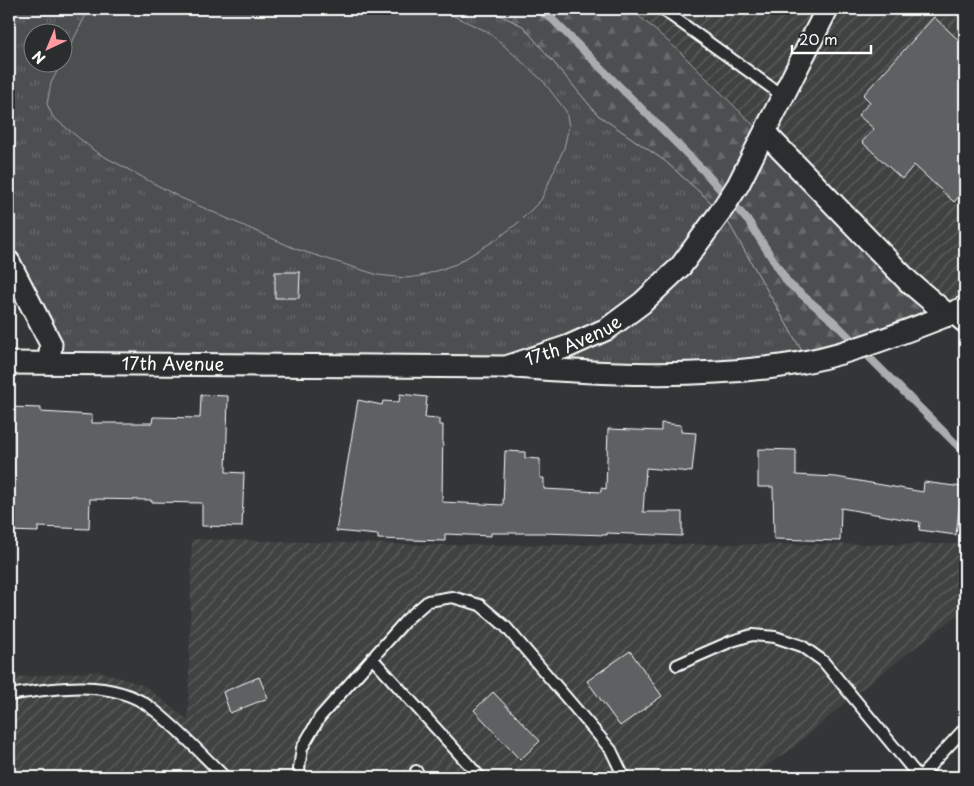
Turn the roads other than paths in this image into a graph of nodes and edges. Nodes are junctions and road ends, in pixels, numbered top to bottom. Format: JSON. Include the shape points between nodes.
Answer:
{"nodes":[{"id":1,"x":662,"y":9,"type":"edge"},
{"id":2,"x":827,"y":9,"type":"edge"},
{"id":3,"x":782,"y":96,"type":"junction"},
{"id":4,"x":765,"y":133,"type":"junction"},
{"id":5,"x":9,"y":262,"type":"edge"},
{"id":6,"x":956,"y":311,"type":"edge"},
{"id":7,"x":965,"y":329,"type":"edge"},
{"id":8,"x":9,"y":363,"type":"edge"},
{"id":9,"x":49,"y":363,"type":"junction"},
{"id":10,"x":506,"y":367,"type":"junction"},
{"id":11,"x":372,"y":658,"type":"junction"},
{"id":12,"x":677,"y":665,"type":"dead end"},
{"id":13,"x":9,"y":695,"type":"edge"},
{"id":14,"x":965,"y":728,"type":"edge"},
{"id":15,"x":225,"y":777,"type":"edge"},
{"id":16,"x":301,"y":777,"type":"edge"},
{"id":17,"x":480,"y":777,"type":"edge"},
{"id":18,"x":621,"y":777,"type":"edge"},
{"id":19,"x":920,"y":777,"type":"edge"}],
"edges":[{"from":1,"to":3,"type":"lane"},
{"from":2,"to":3,"type":"street","name":"17th Avenue"},
{"from":3,"to":4,"type":"street","name":"17th Avenue"},
{"from":4,"to":6,"type":"street","via":[[908,282]]},
{"from":4,"to":10,"type":"street","name":"17th Avenue","via":[[719,214],[681,266],[642,303],[607,329],[569,346]]},
{"from":5,"to":9,"type":"street","via":[[51,344]]},
{"from":6,"to":7,"type":"lane"},
{"from":6,"to":10,"type":"street","via":[[888,338],[782,366],[724,372],[582,373]]},
{"from":8,"to":9,"type":"street","name":"17th Avenue"},
{"from":9,"to":10,"type":"street","name":"17th Avenue"},
{"from":11,"to":16,"type":"lane","via":[[320,717],[302,748]]},
{"from":11,"to":17,"type":"lane"},
{"from":11,"to":18,"type":"lane","via":[[428,602],[452,596],[480,605],[506,627],[611,750]]},
{"from":12,"to":19,"type":"lane","via":[[752,635],[775,637],[802,646],[823,661]]},
{"from":13,"to":15,"type":"lane","via":[[83,687],[124,694],[149,706]]},
{"from":14,"to":19,"type":"lane"}]}
